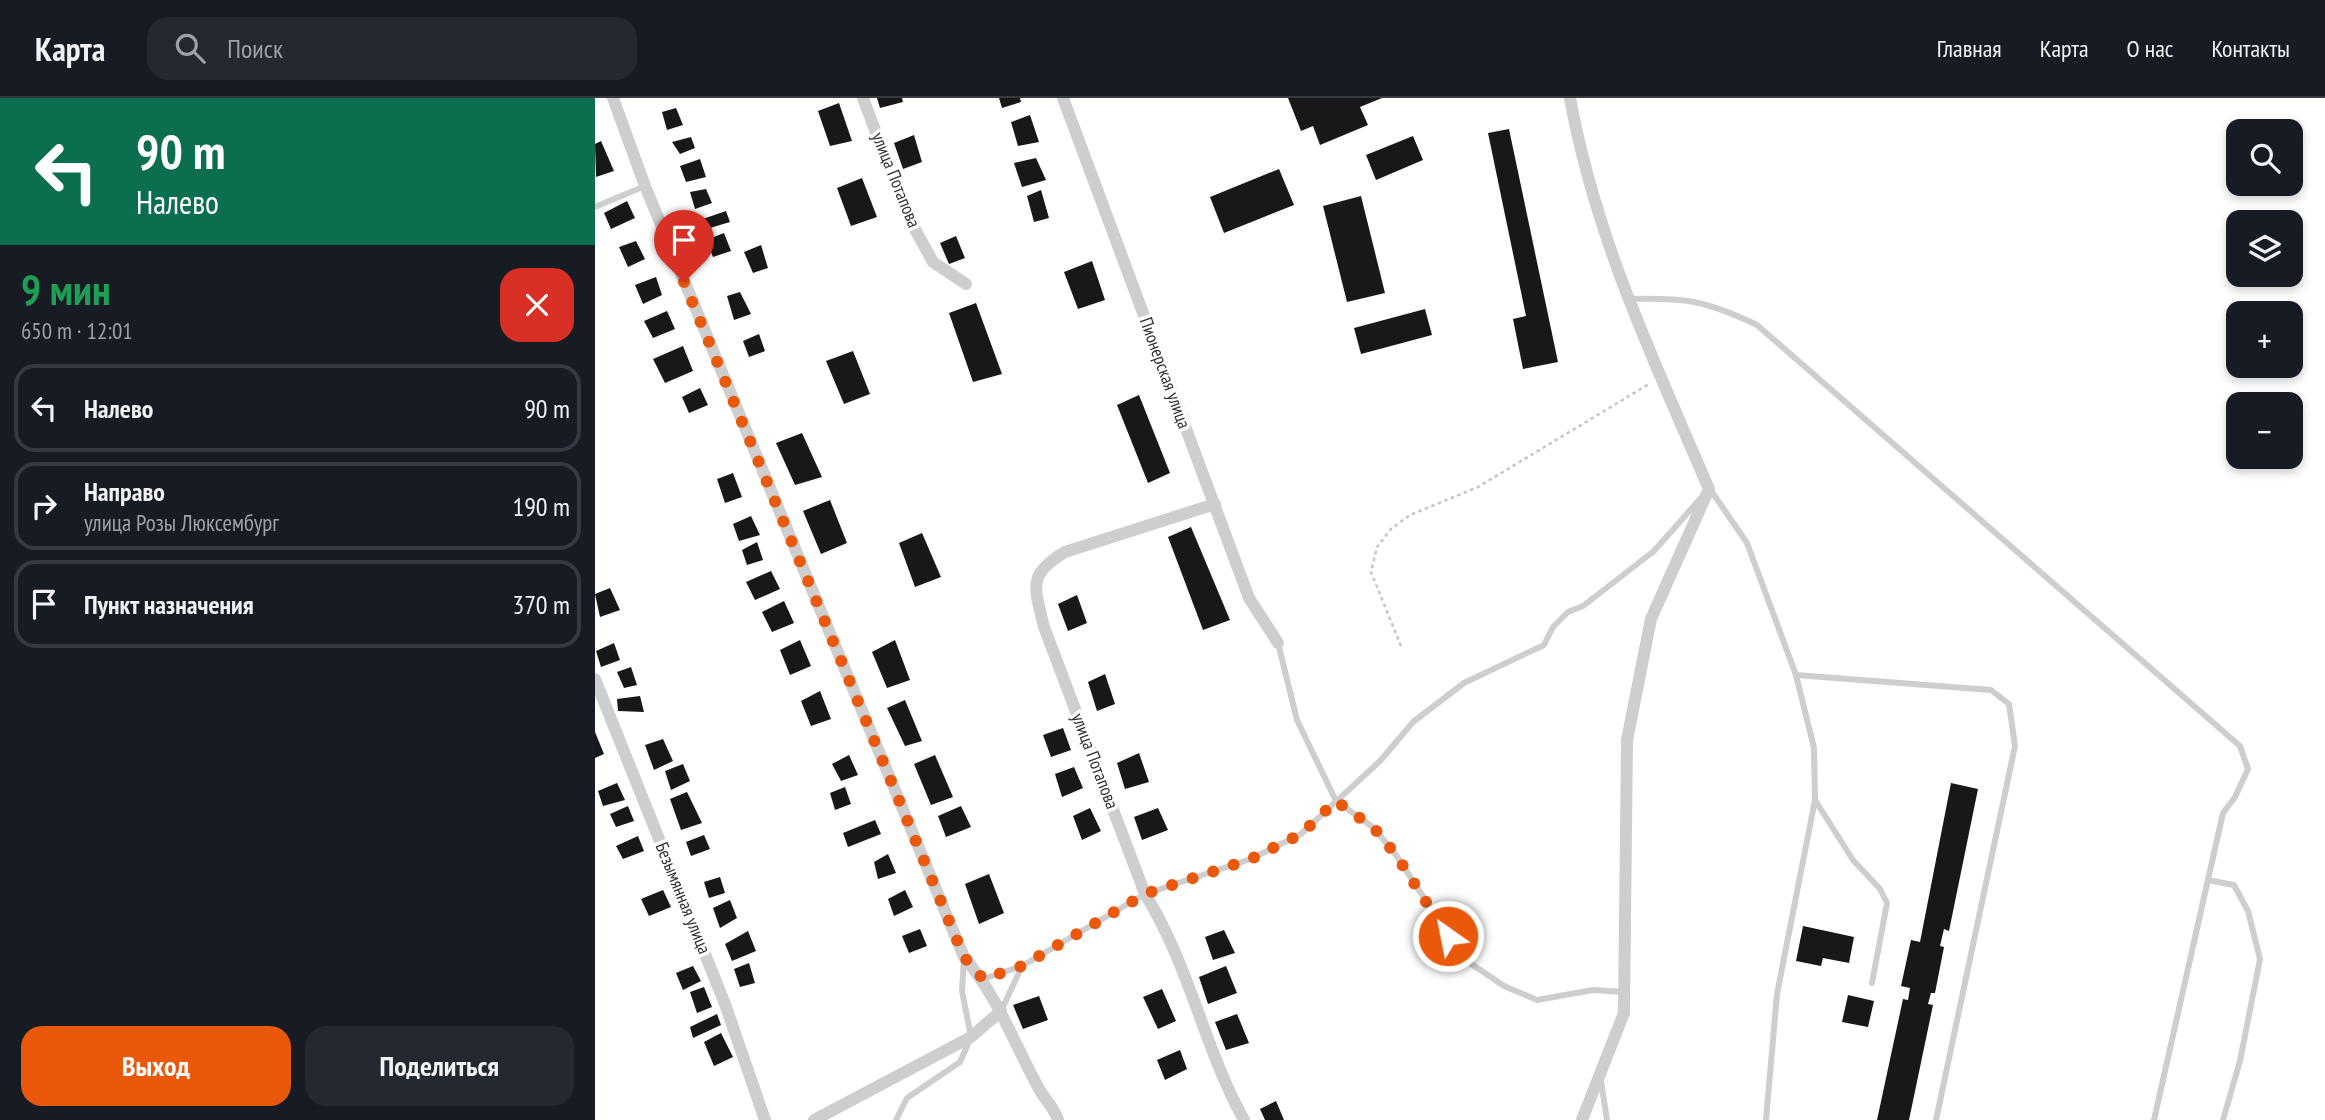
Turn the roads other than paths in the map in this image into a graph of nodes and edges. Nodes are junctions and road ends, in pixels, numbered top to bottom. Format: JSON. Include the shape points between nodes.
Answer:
{"nodes":[{"id":1,"x":613,"y":98,"type":"edge"},
{"id":2,"x":863,"y":98,"type":"edge"},
{"id":3,"x":1063,"y":98,"type":"edge"},
{"id":4,"x":1570,"y":98,"type":"edge"},
{"id":5,"x":645,"y":186,"type":"junction"},
{"id":6,"x":595,"y":208,"type":"edge"},
{"id":7,"x":966,"y":284,"type":"dead end"},
{"id":8,"x":1627,"y":299,"type":"junction"},
{"id":9,"x":1709,"y":489,"type":"junction"},
{"id":10,"x":1215,"y":504,"type":"junction"},
{"id":11,"x":1277,"y":643,"type":"joint"},
{"id":12,"x":1796,"y":675,"type":"junction"},
{"id":13,"x":595,"y":679,"type":"edge"},
{"id":14,"x":1815,"y":800,"type":"junction"},
{"id":15,"x":1336,"y":801,"type":"junction"},
{"id":16,"x":2208,"y":880,"type":"junction"},
{"id":17,"x":1145,"y":894,"type":"junction"},
{"id":18,"x":964,"y":957,"type":"junction"},
{"id":19,"x":1022,"y":966,"type":"junction"},
{"id":20,"x":983,"y":979,"type":"junction"},
{"id":21,"x":1872,"y":983,"type":"dead end"},
{"id":22,"x":1626,"y":992,"type":"junction"},
{"id":23,"x":1001,"y":1011,"type":"junction"},
{"id":24,"x":971,"y":1038,"type":"junction"},
{"id":25,"x":1600,"y":1076,"type":"junction"},
{"id":26,"x":765,"y":1120,"type":"edge"},
{"id":27,"x":814,"y":1120,"type":"edge"},
{"id":28,"x":896,"y":1120,"type":"edge"},
{"id":29,"x":1058,"y":1120,"type":"edge"},
{"id":30,"x":1244,"y":1120,"type":"edge"},
{"id":31,"x":1582,"y":1120,"type":"edge"},
{"id":32,"x":1607,"y":1120,"type":"edge"},
{"id":33,"x":1766,"y":1120,"type":"edge"},
{"id":34,"x":1936,"y":1120,"type":"edge"},
{"id":35,"x":2154,"y":1120,"type":"edge"},
{"id":36,"x":2223,"y":1120,"type":"edge"}],
"edges":[{"from":1,"to":5,"type":"street"},
{"from":2,"to":7,"type":"street","name":"улица Потапова","via":[[906,213],[933,262]]},
{"from":3,"to":10,"type":"street","name":"Пионерская улица"},
{"from":4,"to":8,"type":"street","via":[[1596,211]]},
{"from":5,"to":6,"type":"lane"},
{"from":5,"to":18,"type":"street"},
{"from":8,"to":9,"type":"street"},
{"from":8,"to":16,"type":"lane","via":[[1684,298],[1757,325],[2240,746],[2248,769],[2223,813]]},
{"from":9,"to":12,"type":"lane","via":[[1747,543]]},
{"from":9,"to":15,"type":"lane","via":[[1654,551],[1583,606],[1568,612],[1544,645],[1464,683],[1413,722],[1381,760]]},
{"from":9,"to":22,"type":"street","via":[[1651,619],[1627,740]]},
{"from":10,"to":11,"type":"street","name":"Пионерская улица","via":[[1249,598]]},
{"from":10,"to":17,"type":"street","name":"улица Потапова","via":[[1065,552],[1044,564],[1035,585],[1044,627]]},
{"from":11,"to":15,"type":"lane","via":[[1297,720]]},
{"from":12,"to":14,"type":"lane","via":[[1814,748]]},
{"from":12,"to":34,"type":"lane","via":[[1991,690],[2009,704],[2015,746]]},
{"from":13,"to":26,"type":"street","name":"Безымянная улица","via":[[725,1004]]},
{"from":14,"to":21,"type":"lane","via":[[1887,903]]},
{"from":14,"to":33,"type":"lane","via":[[1777,994]]},
{"from":15,"to":17,"type":"lane","via":[[1301,834],[1251,859]]},
{"from":15,"to":22,"type":"lane","via":[[1374,828],[1396,855],[1464,959],[1504,986],[1537,1000],[1593,990]]},
{"from":16,"to":35,"type":"lane"},
{"from":16,"to":36,"type":"lane","via":[[2234,885],[2248,911],[2260,959]]},
{"from":17,"to":19,"type":"lane"},
{"from":17,"to":30,"type":"street","name":"улица Потапова","via":[[1166,926],[1226,1087]]},
{"from":18,"to":20,"type":"street"},
{"from":18,"to":24,"type":"lane","via":[[962,991]]},
{"from":19,"to":20,"type":"lane"},
{"from":19,"to":23,"type":"lane"},
{"from":20,"to":23,"type":"street"},
{"from":22,"to":25,"type":"street","via":[[1625,1013]]},
{"from":23,"to":24,"type":"street"},
{"from":23,"to":29,"type":"street"},
{"from":24,"to":27,"type":"street"},
{"from":24,"to":28,"type":"lane","via":[[960,1062],[907,1098]]},
{"from":25,"to":31,"type":"street"},
{"from":25,"to":32,"type":"lane"}]}
